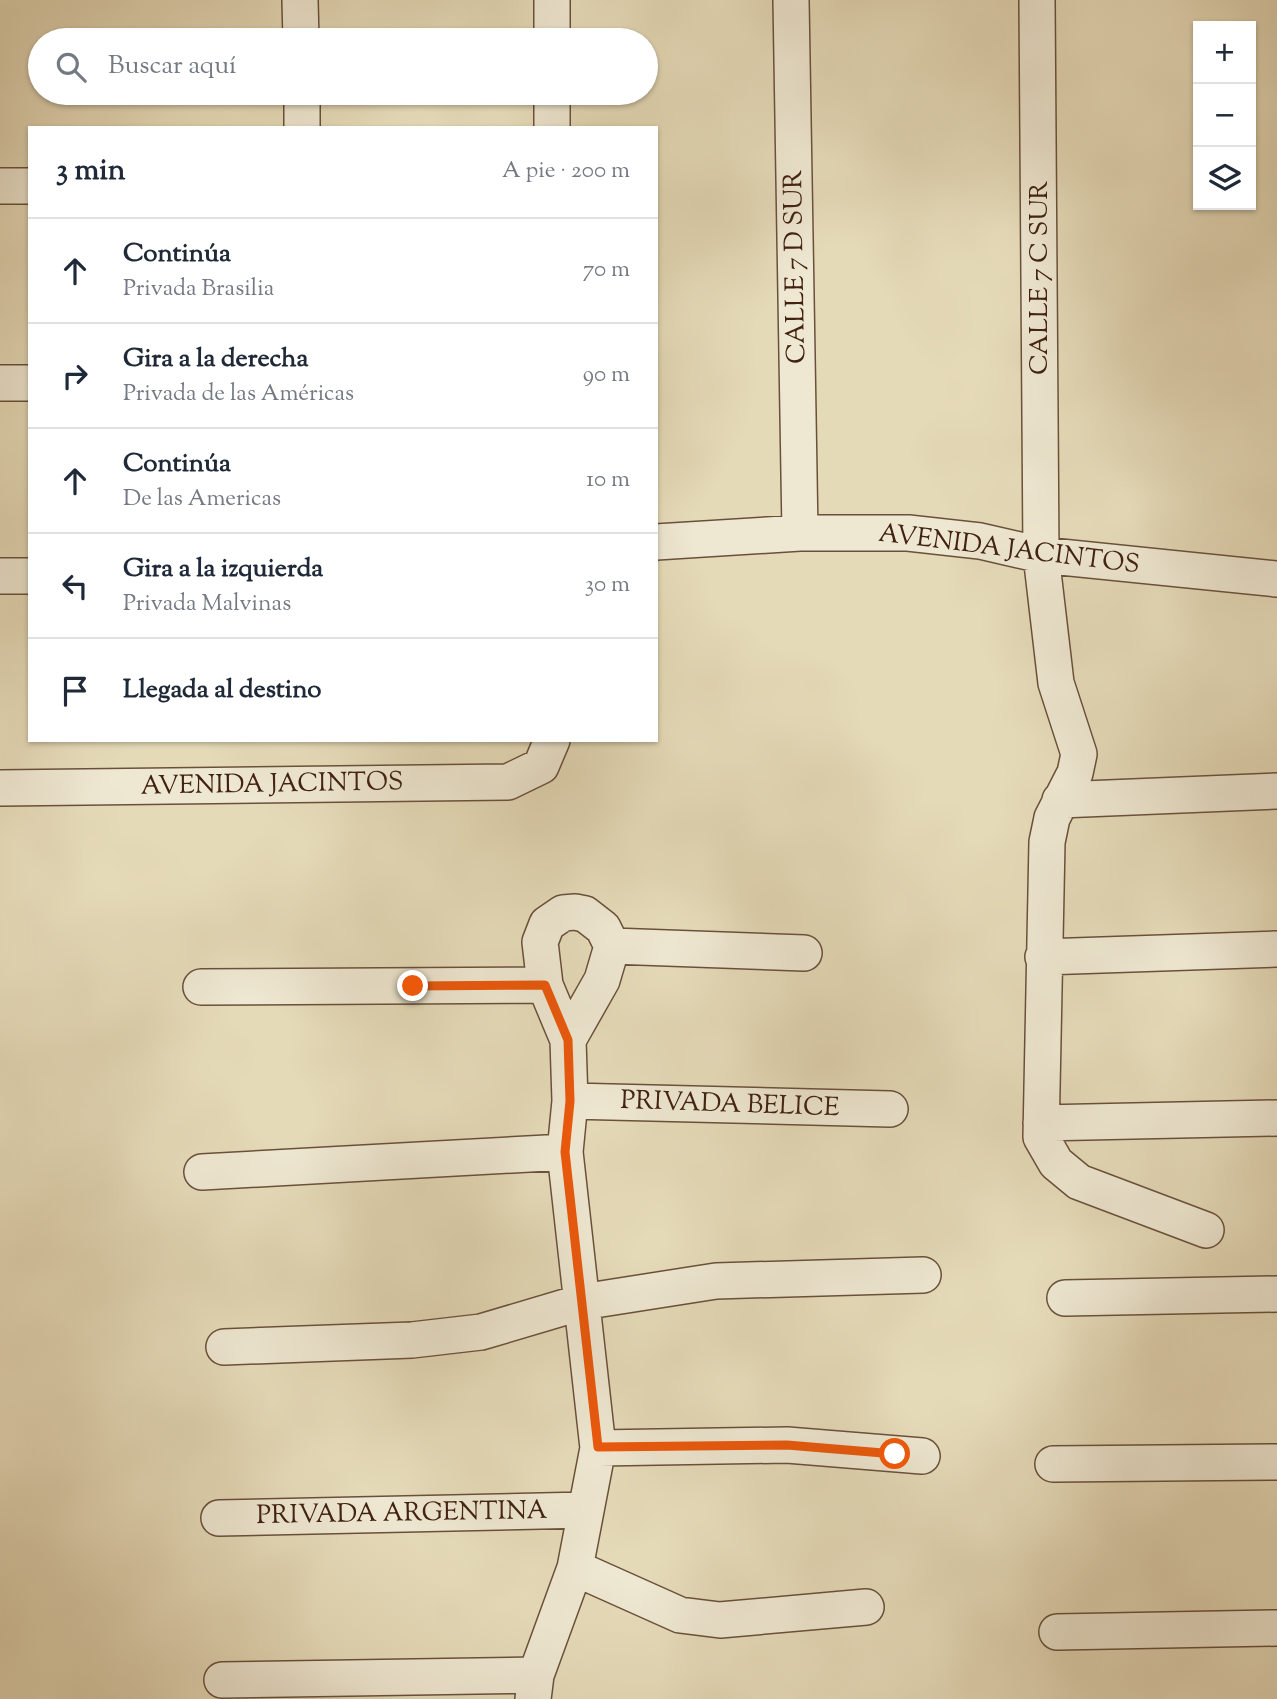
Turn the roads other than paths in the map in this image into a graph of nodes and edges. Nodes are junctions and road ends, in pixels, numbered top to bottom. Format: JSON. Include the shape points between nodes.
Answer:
{"nodes":[{"id":1,"x":300,"y":0,"type":"edge"},
{"id":2,"x":552,"y":0,"type":"edge"},
{"id":3,"x":791,"y":0,"type":"edge"},
{"id":4,"x":1037,"y":0,"type":"edge"},
{"id":5,"x":301,"y":28,"type":"edge"},
{"id":6,"x":552,"y":28,"type":"edge"},
{"id":7,"x":302,"y":105,"type":"edge"},
{"id":8,"x":552,"y":105,"type":"edge"},
{"id":9,"x":302,"y":126,"type":"edge"},
{"id":10,"x":552,"y":126,"type":"edge"},
{"id":11,"x":0,"y":186,"type":"edge"},
{"id":12,"x":28,"y":186,"type":"edge"},
{"id":13,"x":0,"y":383,"type":"edge"},
{"id":14,"x":28,"y":383,"type":"edge"},
{"id":15,"x":800,"y":533,"type":"junction"},
{"id":16,"x":658,"y":542,"type":"edge"},
{"id":17,"x":1041,"y":555,"type":"junction"},
{"id":18,"x":0,"y":576,"type":"edge"},
{"id":19,"x":28,"y":576,"type":"edge"},
{"id":20,"x":1277,"y":579,"type":"edge"},
{"id":21,"x":547,"y":753,"type":"edge"},
{"id":22,"x":0,"y":788,"type":"edge"},
{"id":23,"x":1277,"y":791,"type":"edge"},
{"id":24,"x":1060,"y":800,"type":"junction"},
{"id":25,"x":612,"y":946,"type":"junction"},
{"id":26,"x":1277,"y":949,"type":"edge"},
{"id":27,"x":804,"y":953,"type":"dead end"},
{"id":28,"x":1043,"y":957,"type":"junction"},
{"id":29,"x":545,"y":985,"type":"junction"},
{"id":30,"x":201,"y":987,"type":"dead end"},
{"id":31,"x":568,"y":1040,"type":"junction"},
{"id":32,"x":570,"y":1101,"type":"junction"},
{"id":33,"x":890,"y":1109,"type":"dead end"},
{"id":34,"x":1277,"y":1118,"type":"edge"},
{"id":35,"x":1041,"y":1123,"type":"junction"},
{"id":36,"x":565,"y":1152,"type":"junction"},
{"id":37,"x":202,"y":1172,"type":"dead end"},
{"id":38,"x":1206,"y":1230,"type":"dead end"},
{"id":39,"x":923,"y":1275,"type":"dead end"},
{"id":40,"x":1277,"y":1294,"type":"edge"},
{"id":41,"x":1065,"y":1297,"type":"dead end"},
{"id":42,"x":582,"y":1302,"type":"junction"},
{"id":43,"x":224,"y":1347,"type":"dead end"},
{"id":44,"x":598,"y":1447,"type":"junction"},
{"id":45,"x":922,"y":1456,"type":"dead end"},
{"id":46,"x":1277,"y":1462,"type":"edge"},
{"id":47,"x":1053,"y":1464,"type":"dead end"},
{"id":48,"x":586,"y":1510,"type":"junction"},
{"id":49,"x":219,"y":1518,"type":"dead end"},
{"id":50,"x":575,"y":1568,"type":"junction"},
{"id":51,"x":866,"y":1607,"type":"dead end"},
{"id":52,"x":1277,"y":1628,"type":"edge"},
{"id":53,"x":1057,"y":1632,"type":"dead end"},
{"id":54,"x":222,"y":1680,"type":"dead end"},
{"id":55,"x":534,"y":1687,"type":"edge"}],
"edges":[{"from":1,"to":5,"type":"street"},
{"from":2,"to":6,"type":"street"},
{"from":3,"to":15,"type":"street","name":"CALLE 7 D SUR"},
{"from":4,"to":17,"type":"street","name":"CALLE 7 C SUR"},
{"from":7,"to":9,"type":"street"},
{"from":8,"to":10,"type":"street"},
{"from":11,"to":12,"type":"street"},
{"from":13,"to":14,"type":"street"},
{"from":15,"to":16,"type":"street","name":"AVENIDA JACINTOS"},
{"from":15,"to":17,"type":"street","name":"AVENIDA JACINTOS","via":[[908,533],[980,541]]},
{"from":17,"to":20,"type":"street","name":"AVENIDA JACINTOS"},
{"from":17,"to":24,"type":"street","name":"CALLE 7 C SUR","via":[[1056,683],[1079,754],[1075,773]]},
{"from":18,"to":19,"type":"street"},
{"from":21,"to":22,"type":"street","name":"AVENIDA JACINTOS","via":[[508,782]]},
{"from":23,"to":24,"type":"street"},
{"from":24,"to":28,"type":"street","name":"CALLE 7 C SUR","via":[[1047,842]]},
{"from":25,"to":27,"type":"street"},
{"from":25,"to":29,"type":"street","via":[[603,928],[585,914],[563,913],[547,924],[540,942]]},
{"from":25,"to":31,"type":"street","via":[[602,980]]},
{"from":26,"to":28,"type":"street"},
{"from":28,"to":35,"type":"street","name":"CALLE 7 C SUR"},
{"from":29,"to":30,"type":"street"},
{"from":29,"to":31,"type":"street"},
{"from":31,"to":32,"type":"street"},
{"from":32,"to":33,"type":"street","name":"PRIVADA BELICE"},
{"from":32,"to":36,"type":"street"},
{"from":34,"to":35,"type":"street"},
{"from":35,"to":38,"type":"street","name":"CALLE 7 C SUR","via":[[1041,1137],[1056,1163],[1079,1182]]},
{"from":36,"to":37,"type":"street"},
{"from":36,"to":42,"type":"street"},
{"from":39,"to":42,"type":"street","via":[[716,1281]]},
{"from":40,"to":41,"type":"street"},
{"from":42,"to":43,"type":"street","via":[[481,1332],[412,1340]]},
{"from":42,"to":44,"type":"street"},
{"from":44,"to":45,"type":"street","via":[[787,1445]]},
{"from":44,"to":48,"type":"street"},
{"from":46,"to":47,"type":"street"},
{"from":48,"to":49,"type":"street","name":"PRIVADA ARGENTINA"},
{"from":48,"to":50,"type":"street"},
{"from":50,"to":51,"type":"street","via":[[680,1615],[720,1620]]},
{"from":50,"to":55,"type":"street"},
{"from":52,"to":53,"type":"street"},
{"from":54,"to":55,"type":"street"}]}
